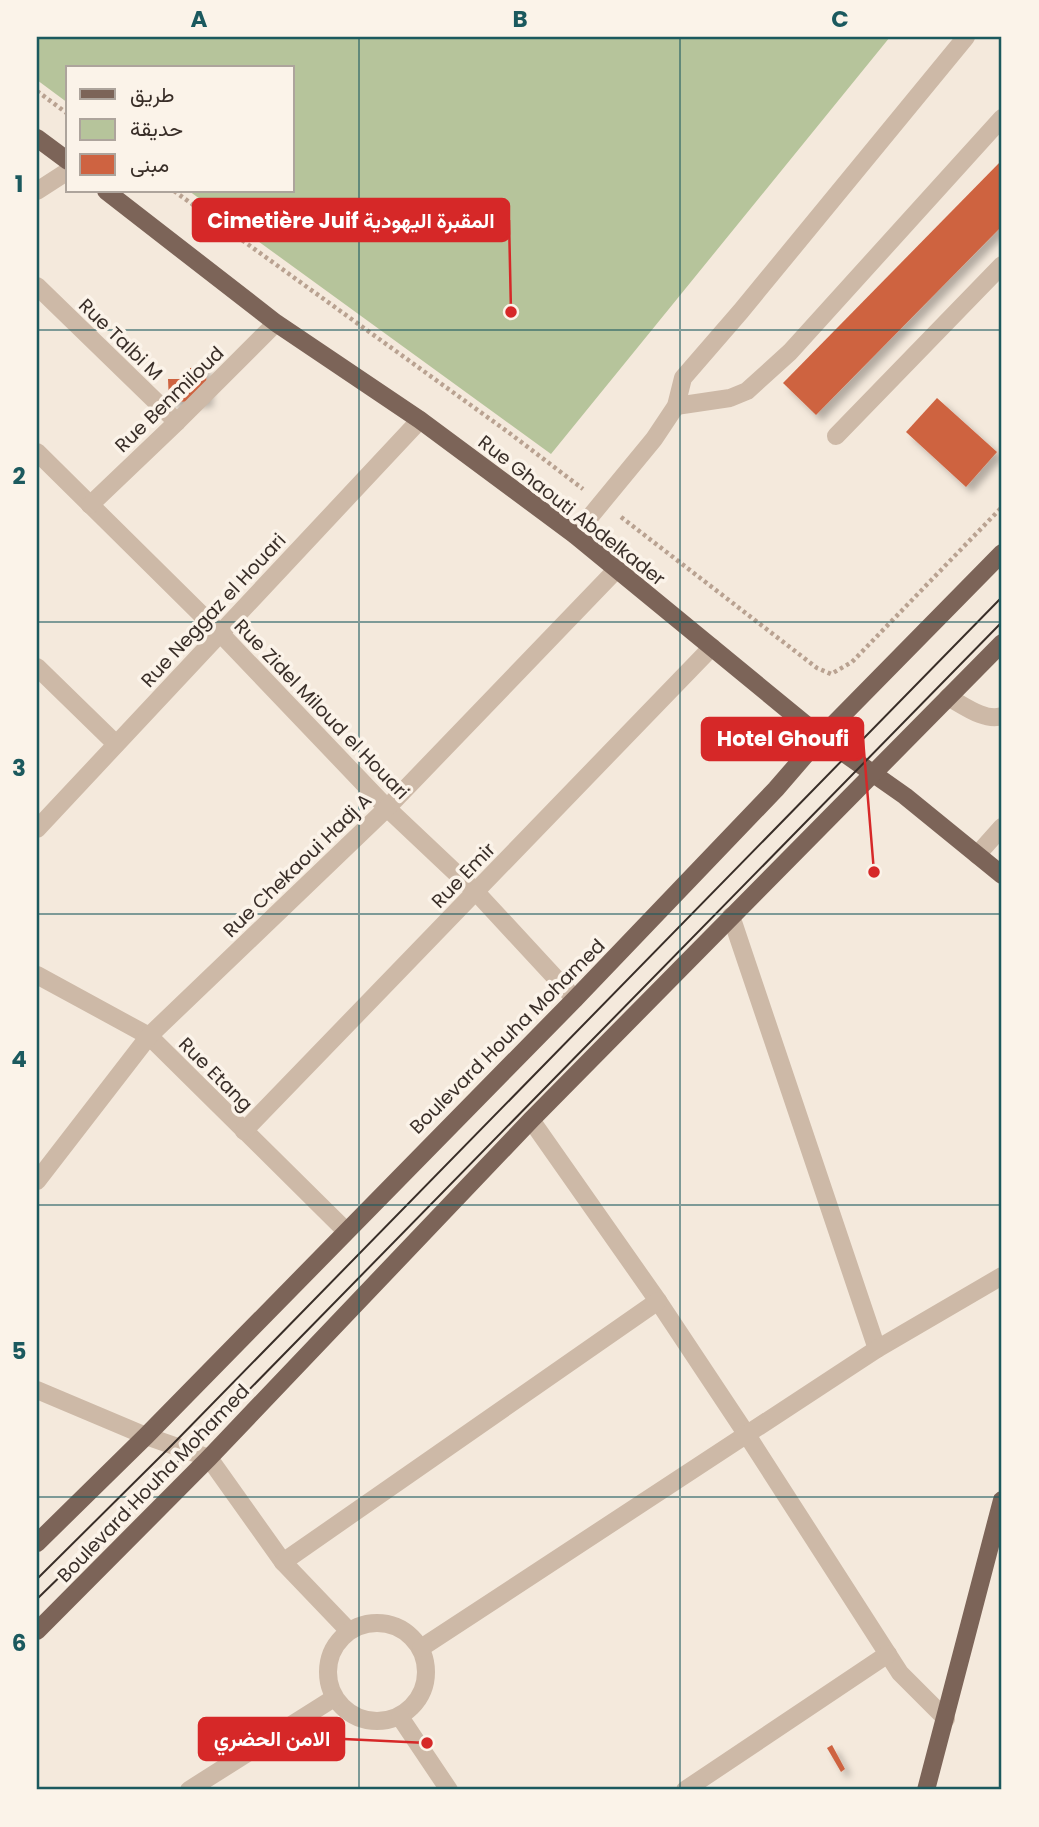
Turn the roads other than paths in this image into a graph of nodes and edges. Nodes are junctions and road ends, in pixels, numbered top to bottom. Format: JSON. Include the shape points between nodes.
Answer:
{"nodes":[{"id":1,"x":966,"y":37,"type":"edge"},
{"id":2,"x":1002,"y":118,"type":"edge"},
{"id":3,"x":37,"y":138,"type":"edge"},
{"id":4,"x":66,"y":160,"type":"edge"},
{"id":5,"x":66,"y":172,"type":"edge"},
{"id":6,"x":37,"y":191,"type":"edge"},
{"id":7,"x":107,"y":192,"type":"edge"},
{"id":8,"x":1002,"y":265,"type":"edge"},
{"id":9,"x":37,"y":286,"type":"edge"},
{"id":10,"x":276,"y":323,"type":"junction"},
{"id":11,"x":676,"y":406,"type":"junction"},
{"id":12,"x":420,"y":420,"type":"junction"},
{"id":13,"x":177,"y":422,"type":"junction"},
{"id":14,"x":836,"y":436,"type":"dead end"},
{"id":15,"x":37,"y":452,"type":"edge"},
{"id":16,"x":90,"y":505,"type":"junction"},
{"id":17,"x":575,"y":534,"type":"junction"},
{"id":18,"x":1002,"y":553,"type":"edge"},
{"id":19,"x":617,"y":569,"type":"junction"},
{"id":20,"x":219,"y":633,"type":"junction"},
{"id":21,"x":1002,"y":643,"type":"edge"},
{"id":22,"x":712,"y":647,"type":"junction"},
{"id":23,"x":37,"y":667,"type":"edge"},
{"id":24,"x":948,"y":697,"type":"junction"},
{"id":25,"x":1001,"y":723,"type":"edge"},
{"id":26,"x":821,"y":737,"type":"junction"},
{"id":27,"x":116,"y":744,"type":"junction"},
{"id":28,"x":872,"y":773,"type":"junction"},
{"id":29,"x":387,"y":808,"type":"junction"},
{"id":30,"x":1002,"y":827,"type":"edge"},
{"id":31,"x":37,"y":829,"type":"edge"},
{"id":32,"x":977,"y":855,"type":"junction"},
{"id":33,"x":1002,"y":875,"type":"edge"},
{"id":34,"x":476,"y":892,"type":"junction"},
{"id":35,"x":731,"y":916,"type":"junction"},
{"id":36,"x":37,"y":975,"type":"edge"},
{"id":37,"x":575,"y":999,"type":"junction"},
{"id":38,"x":149,"y":1036,"type":"junction"},
{"id":39,"x":531,"y":1120,"type":"junction"},
{"id":40,"x":244,"y":1131,"type":"junction"},
{"id":41,"x":37,"y":1181,"type":"edge"},
{"id":42,"x":345,"y":1230,"type":"junction"},
{"id":43,"x":1002,"y":1276,"type":"edge"},
{"id":44,"x":658,"y":1301,"type":"junction"},
{"id":45,"x":877,"y":1349,"type":"junction"},
{"id":46,"x":37,"y":1390,"type":"edge"},
{"id":47,"x":747,"y":1435,"type":"junction"},
{"id":48,"x":146,"y":1436,"type":"junction"},
{"id":49,"x":209,"y":1458,"type":"junction"},
{"id":50,"x":1002,"y":1500,"type":"edge"},
{"id":51,"x":37,"y":1543,"type":"edge"},
{"id":52,"x":283,"y":1562,"type":"junction"},
{"id":53,"x":37,"y":1631,"type":"edge"},
{"id":54,"x":349,"y":1631,"type":"junction"},
{"id":55,"x":421,"y":1648,"type":"junction"},
{"id":56,"x":888,"y":1654,"type":"junction"},
{"id":57,"x":334,"y":1698,"type":"junction"},
{"id":58,"x":400,"y":1717,"type":"junction"},
{"id":59,"x":946,"y":1719,"type":"junction"},
{"id":60,"x":189,"y":1790,"type":"edge"},
{"id":61,"x":449,"y":1790,"type":"edge"},
{"id":62,"x":685,"y":1790,"type":"edge"},
{"id":63,"x":926,"y":1790,"type":"edge"}],
"edges":[{"from":1,"to":11,"type":"street","via":[[683,378]]},
{"from":2,"to":11,"type":"street","via":[[790,352],[747,391]]},
{"from":3,"to":4,"type":"main road"},
{"from":5,"to":6,"type":"street"},
{"from":7,"to":10,"type":"main road","name":"Rue Ghaouti Abdelkader"},
{"from":8,"to":14,"type":"street"},
{"from":9,"to":13,"type":"street","name":"Rue Talbi M"},
{"from":10,"to":12,"type":"main road","name":"Rue Ghaouti Abdelkader"},
{"from":10,"to":13,"type":"street","name":"Rue Benmiloud"},
{"from":11,"to":17,"type":"street"},
{"from":12,"to":17,"type":"main road","name":"Rue Ghaouti Abdelkader"},
{"from":12,"to":20,"type":"street","name":"Rue Neggaz el Houari"},
{"from":13,"to":16,"type":"street","name":"Rue Benmiloud"},
{"from":15,"to":16,"type":"street","name":"Rue Zidel Miloud el Houari"},
{"from":16,"to":20,"type":"street","name":"Rue Zidel Miloud el Houari"},
{"from":17,"to":19,"type":"main road","name":"Rue Ghaouti Abdelkader"},
{"from":18,"to":26,"type":"main road","name":"Boulevard Houha Mohamed"},
{"from":19,"to":22,"type":"main road","name":"Rue Ghaouti Abdelkader"},
{"from":19,"to":29,"type":"street","name":"Rue Chekaoui Hadj A"},
{"from":20,"to":27,"type":"street","name":"Rue Neggaz el Houari"},
{"from":20,"to":29,"type":"street","name":"Rue Zidel Miloud el Houari"},
{"from":21,"to":24,"type":"main road","name":"Boulevard Houha Mohamed"},
{"from":22,"to":26,"type":"main road","name":"Rue Ghaouti Abdelkader"},
{"from":22,"to":34,"type":"street","name":"Rue Emir"},
{"from":23,"to":27,"type":"street"},
{"from":24,"to":25,"type":"street"},
{"from":24,"to":28,"type":"main road","name":"Boulevard Houha Mohamed"},
{"from":26,"to":28,"type":"main road","name":"Rue Ghaouti Abdelkader"},
{"from":26,"to":37,"type":"main road","name":"Boulevard Houha Mohamed"},
{"from":27,"to":31,"type":"street","name":"Rue Neggaz el Houari"},
{"from":28,"to":32,"type":"main road","name":"Rue Ghaouti Abdelkader"},
{"from":28,"to":35,"type":"main road","name":"Boulevard Houha Mohamed"},
{"from":29,"to":34,"type":"street","name":"Rue Zidel Miloud el Houari"},
{"from":29,"to":38,"type":"street","name":"Rue Chekaoui Hadj A"},
{"from":30,"to":32,"type":"street"},
{"from":32,"to":33,"type":"main road","name":"Rue Ghaouti Abdelkader"},
{"from":34,"to":37,"type":"street","name":"Rue Zidel Miloud el Houari"},
{"from":34,"to":40,"type":"street","name":"Rue Emir"},
{"from":35,"to":39,"type":"main road","name":"Boulevard Houha Mohamed"},
{"from":35,"to":45,"type":"street"},
{"from":36,"to":38,"type":"street","name":"Rue Etang"},
{"from":37,"to":42,"type":"main road","name":"Boulevard Houha Mohamed"},
{"from":38,"to":40,"type":"street","name":"Rue Etang"},
{"from":38,"to":41,"type":"street","name":"Rue Chekaoui Hadj A"},
{"from":39,"to":44,"type":"street"},
{"from":39,"to":49,"type":"main road","name":"Boulevard Houha Mohamed"},
{"from":40,"to":42,"type":"street","name":"Rue Etang"},
{"from":42,"to":48,"type":"main road","name":"Boulevard Houha Mohamed"},
{"from":43,"to":45,"type":"street"},
{"from":44,"to":47,"type":"street"},
{"from":44,"to":52,"type":"street"},
{"from":45,"to":47,"type":"street"},
{"from":46,"to":48,"type":"street"},
{"from":47,"to":55,"type":"street"},
{"from":47,"to":56,"type":"street"},
{"from":48,"to":49,"type":"street"},
{"from":48,"to":51,"type":"main road","name":"Boulevard Houha Mohamed"},
{"from":49,"to":52,"type":"street"},
{"from":49,"to":53,"type":"main road","name":"Boulevard Houha Mohamed"},
{"from":50,"to":59,"type":"main road"},
{"from":52,"to":54,"type":"street"},
{"from":54,"to":55,"type":"street","via":[[362,1624],[395,1625]]},
{"from":54,"to":57,"type":"street","via":[[332,1649],[327,1666]]},
{"from":55,"to":58,"type":"street","via":[[426,1682],[420,1698]]},
{"from":56,"to":59,"type":"street","via":[[900,1673]]},
{"from":56,"to":62,"type":"street"},
{"from":57,"to":58,"type":"street","via":[[349,1713],[372,1722]]},
{"from":57,"to":60,"type":"street"},
{"from":58,"to":61,"type":"street"},
{"from":59,"to":63,"type":"main road"}]}
